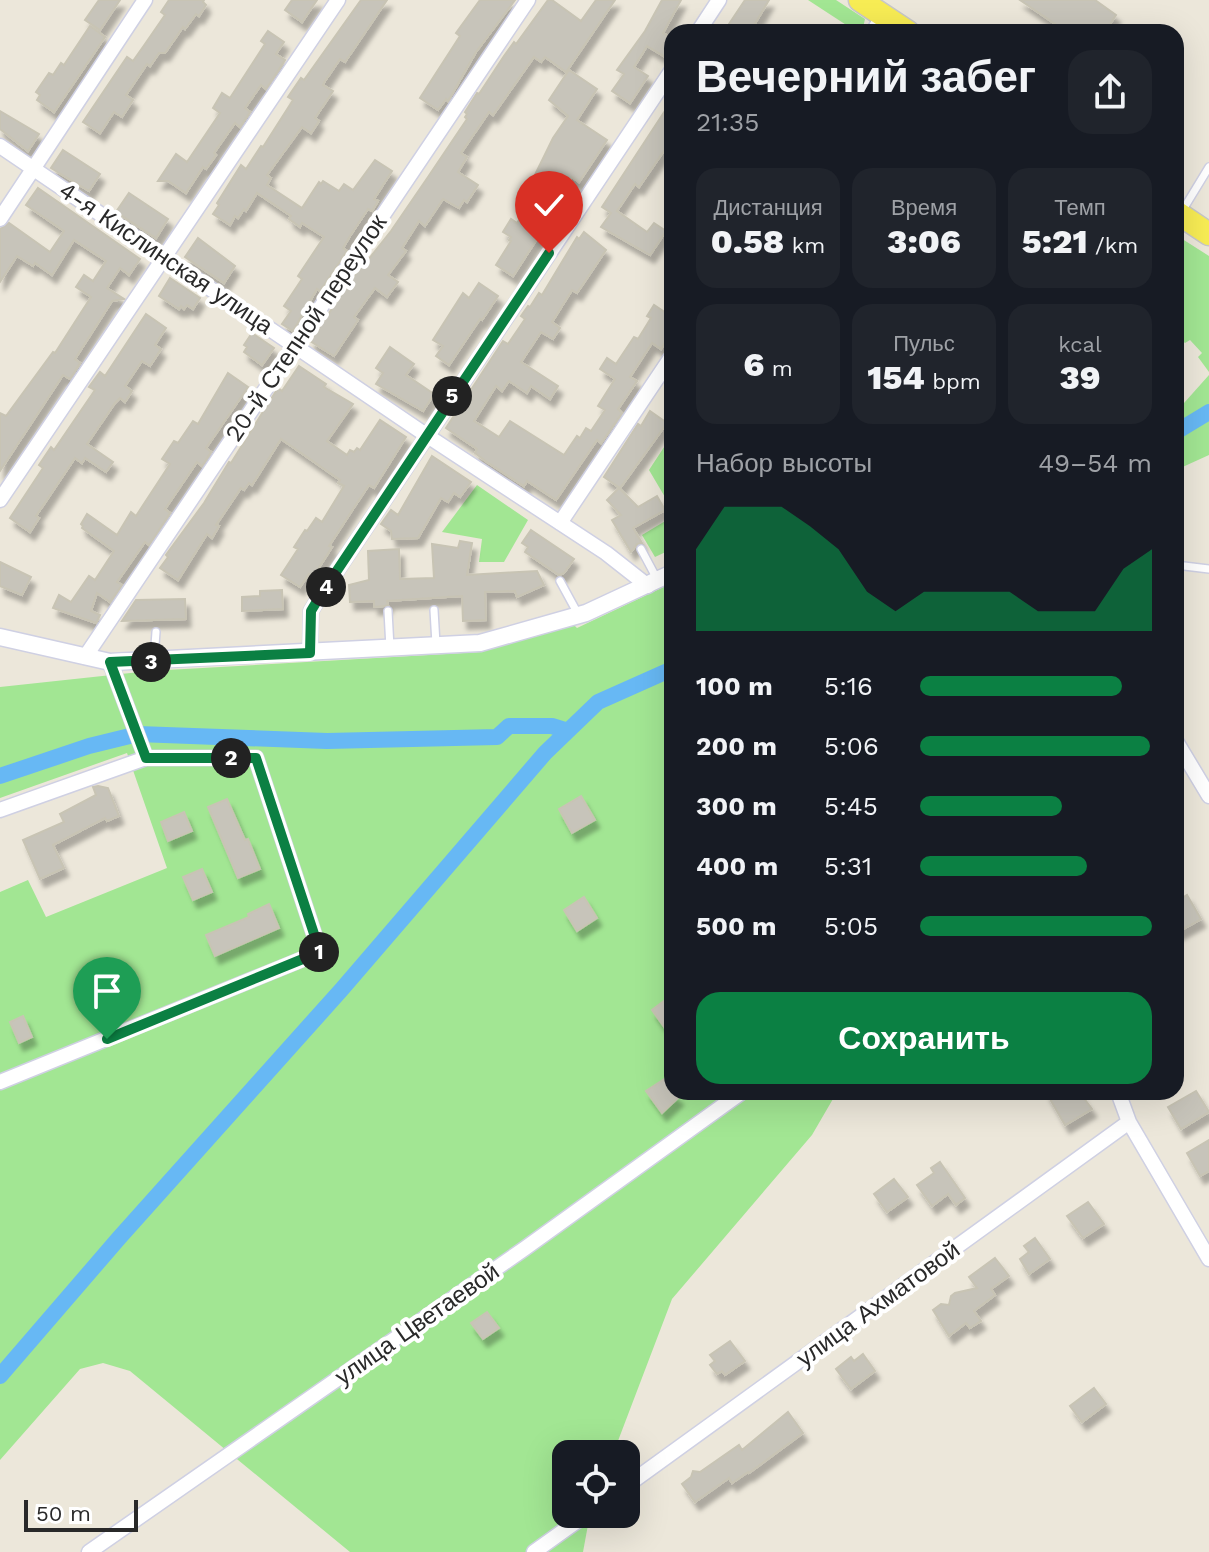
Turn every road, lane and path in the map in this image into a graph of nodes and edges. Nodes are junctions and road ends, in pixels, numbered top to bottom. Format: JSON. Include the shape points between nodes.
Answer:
{"nodes":[{"id":1,"x":145,"y":0,"type":"edge"},
{"id":2,"x":338,"y":0,"type":"edge"},
{"id":3,"x":528,"y":0,"type":"edge"},
{"id":4,"x":719,"y":0,"type":"edge"},
{"id":5,"x":860,"y":0,"type":"edge"},
{"id":6,"x":703,"y":24,"type":"edge"},
{"id":7,"x":878,"y":24,"type":"edge"},
{"id":8,"x":664,"y":82,"type":"edge"},
{"id":9,"x":0,"y":146,"type":"edge"},
{"id":10,"x":1209,"y":167,"type":"edge"},
{"id":11,"x":34,"y":168,"type":"junction"},
{"id":12,"x":1184,"y":204,"type":"edge"},
{"id":13,"x":1184,"y":217,"type":"edge"},
{"id":14,"x":0,"y":219,"type":"edge"},
{"id":15,"x":1209,"y":234,"type":"edge"},
{"id":16,"x":163,"y":255,"type":"junction"},
{"id":17,"x":294,"y":346,"type":"junction"},
{"id":18,"x":664,"y":368,"type":"edge"},
{"id":19,"x":426,"y":435,"type":"junction"},
{"id":20,"x":0,"y":500,"type":"edge"},
{"id":21,"x":560,"y":523,"type":"junction"},
{"id":22,"x":641,"y":549,"type":"dead end"},
{"id":23,"x":1184,"y":566,"type":"edge"},
{"id":24,"x":1209,"y":569,"type":"edge"},
{"id":25,"x":659,"y":580,"type":"edge"},
{"id":26,"x":560,"y":581,"type":"dead end"},
{"id":27,"x":434,"y":610,"type":"dead end"},
{"id":28,"x":388,"y":611,"type":"dead end"},
{"id":29,"x":579,"y":615,"type":"junction"},
{"id":30,"x":156,"y":632,"type":"dead end"},
{"id":31,"x":0,"y":637,"type":"edge"},
{"id":32,"x":436,"y":646,"type":"junction"},
{"id":33,"x":390,"y":648,"type":"junction"},
{"id":34,"x":310,"y":653,"type":"junction"},
{"id":35,"x":85,"y":657,"type":"junction"},
{"id":36,"x":110,"y":662,"type":"junction"},
{"id":37,"x":153,"y":662,"type":"junction"},
{"id":38,"x":1184,"y":754,"type":"edge"},
{"id":39,"x":146,"y":758,"type":"junction"},
{"id":40,"x":1209,"y":796,"type":"edge"},
{"id":41,"x":0,"y":810,"type":"edge"},
{"id":42,"x":0,"y":1082,"type":"edge"},
{"id":43,"x":731,"y":1100,"type":"edge"},
{"id":44,"x":1121,"y":1100,"type":"edge"},
{"id":45,"x":1129,"y":1122,"type":"junction"},
{"id":46,"x":1209,"y":1259,"type":"edge"},
{"id":47,"x":640,"y":1476,"type":"edge"},
{"id":48,"x":567,"y":1528,"type":"edge"},
{"id":49,"x":89,"y":1552,"type":"edge"},
{"id":50,"x":534,"y":1552,"type":"edge"}],
"edges":[{"from":1,"to":11,"type":"street"},
{"from":2,"to":16,"type":"street"},
{"from":3,"to":17,"type":"street","name":"20-й Степной переулок"},
{"from":4,"to":6,"type":"street"},
{"from":5,"to":7,"type":"main road"},
{"from":8,"to":19,"type":"street"},
{"from":9,"to":11,"type":"street","name":"4-я Кислинская улица"},
{"from":10,"to":12,"type":"lane"},
{"from":11,"to":14,"type":"street"},
{"from":11,"to":16,"type":"street","name":"4-я Кислинская улица"},
{"from":13,"to":15,"type":"main road"},
{"from":16,"to":17,"type":"street","name":"4-я Кислинская улица"},
{"from":16,"to":20,"type":"street"},
{"from":17,"to":19,"type":"street","name":"4-я Кислинская улица"},
{"from":17,"to":35,"type":"street","name":"20-й Степной переулок"},
{"from":18,"to":21,"type":"street"},
{"from":19,"to":21,"type":"street","name":"4-я Кислинская улица"},
{"from":19,"to":34,"type":"street","via":[[311,611]]},
{"from":21,"to":25,"type":"street","name":"4-я Кислинская улица"},
{"from":22,"to":25,"type":"lane"},
{"from":23,"to":24,"type":"lane"},
{"from":25,"to":29,"type":"street"},
{"from":26,"to":29,"type":"lane"},
{"from":27,"to":32,"type":"lane"},
{"from":28,"to":33,"type":"lane"},
{"from":29,"to":32,"type":"street","via":[[503,637],[470,636]]},
{"from":30,"to":37,"type":"lane"},
{"from":31,"to":35,"type":"street"},
{"from":32,"to":33,"type":"street"},
{"from":33,"to":34,"type":"street"},
{"from":34,"to":37,"type":"street"},
{"from":35,"to":36,"type":"street"},
{"from":36,"to":37,"type":"street"},
{"from":36,"to":39,"type":"street"},
{"from":38,"to":40,"type":"street"},
{"from":39,"to":41,"type":"street"},
{"from":39,"to":42,"type":"street","via":[[256,758],[320,952]]},
{"from":43,"to":49,"type":"street","name":"улица Цветаевой"},
{"from":44,"to":45,"type":"street"},
{"from":45,"to":46,"type":"street"},
{"from":45,"to":47,"type":"street","name":"улица Ахматовой"},
{"from":48,"to":50,"type":"street"}]}
